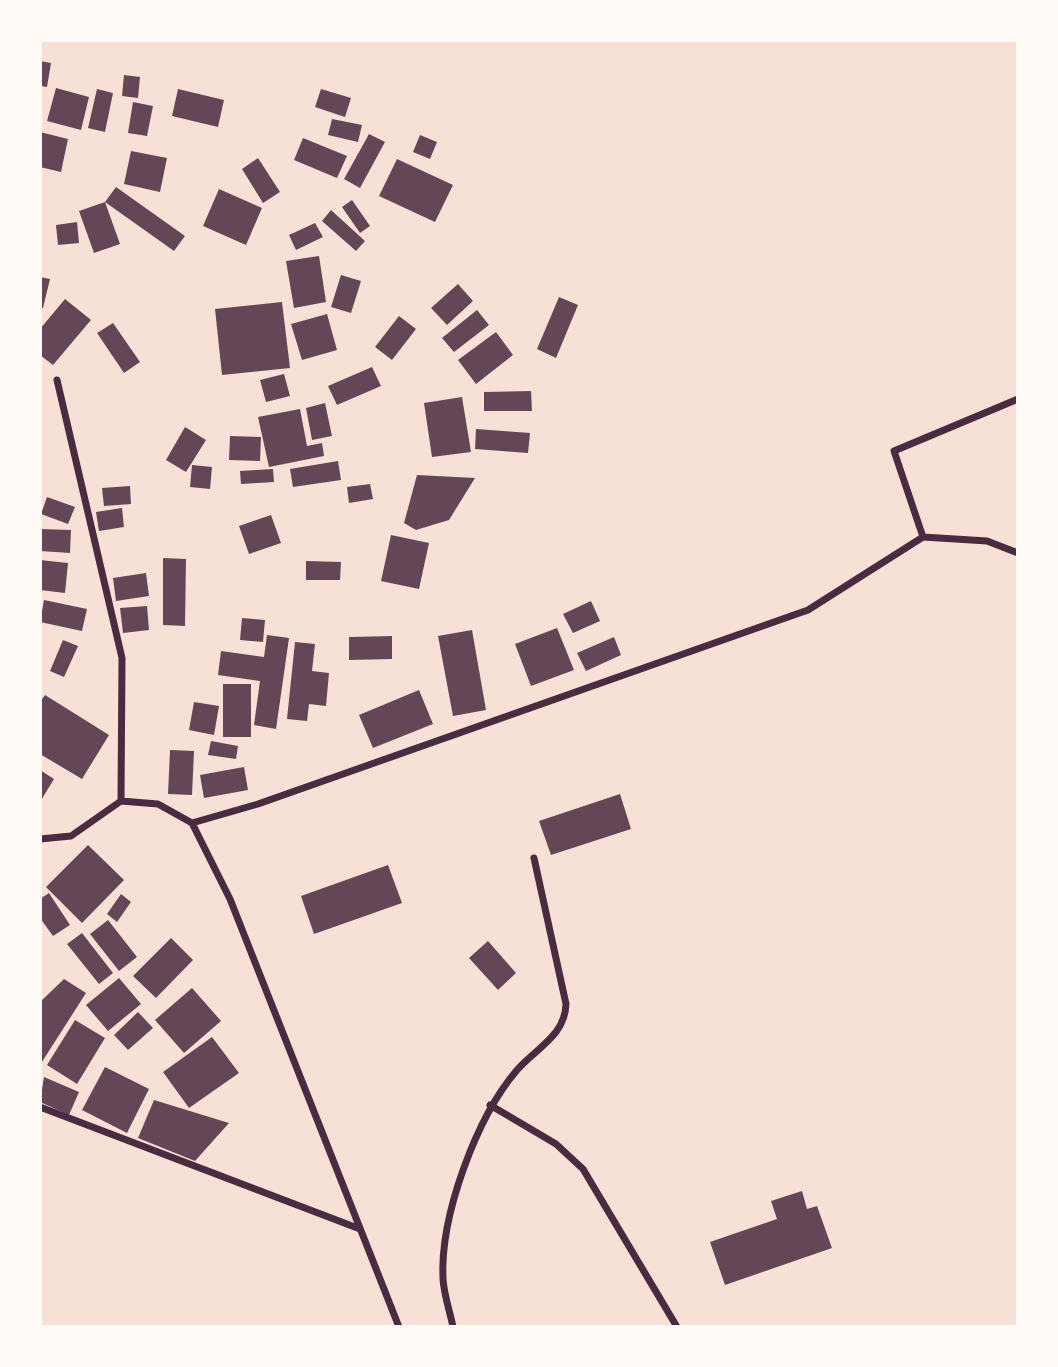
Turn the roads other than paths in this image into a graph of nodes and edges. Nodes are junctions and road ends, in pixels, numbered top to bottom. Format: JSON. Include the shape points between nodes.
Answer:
{"nodes":[{"id":1,"x":57,"y":380,"type":"dead end"},
{"id":2,"x":1018,"y":398,"type":"edge"},
{"id":3,"x":923,"y":537,"type":"junction"},
{"id":4,"x":1018,"y":552,"type":"edge"},
{"id":5,"x":121,"y":801,"type":"junction"},
{"id":6,"x":192,"y":823,"type":"junction"},
{"id":7,"x":40,"y":839,"type":"edge"},
{"id":8,"x":534,"y":858,"type":"dead end"},
{"id":9,"x":490,"y":1105,"type":"junction"},
{"id":10,"x":40,"y":1107,"type":"edge"},
{"id":11,"x":360,"y":1229,"type":"junction"},
{"id":12,"x":399,"y":1327,"type":"edge"},
{"id":13,"x":453,"y":1327,"type":"edge"},
{"id":14,"x":677,"y":1327,"type":"edge"}],
"edges":[{"from":1,"to":5,"type":"street","via":[[122,658]]},
{"from":2,"to":3,"type":"street","via":[[894,451]]},
{"from":3,"to":4,"type":"street","via":[[986,541]]},
{"from":3,"to":6,"type":"street","via":[[808,610],[258,804]]},
{"from":5,"to":6,"type":"street","via":[[158,804]]},
{"from":5,"to":7,"type":"street","via":[[71,836]]},
{"from":6,"to":11,"type":"street","via":[[230,899]]},
{"from":8,"to":9,"type":"street","via":[[566,1017]]},
{"from":9,"to":13,"type":"street","via":[[448,1220],[443,1283]]},
{"from":9,"to":14,"type":"street","via":[[556,1144],[583,1169]]},
{"from":10,"to":11,"type":"street"},
{"from":11,"to":12,"type":"street"}]}
